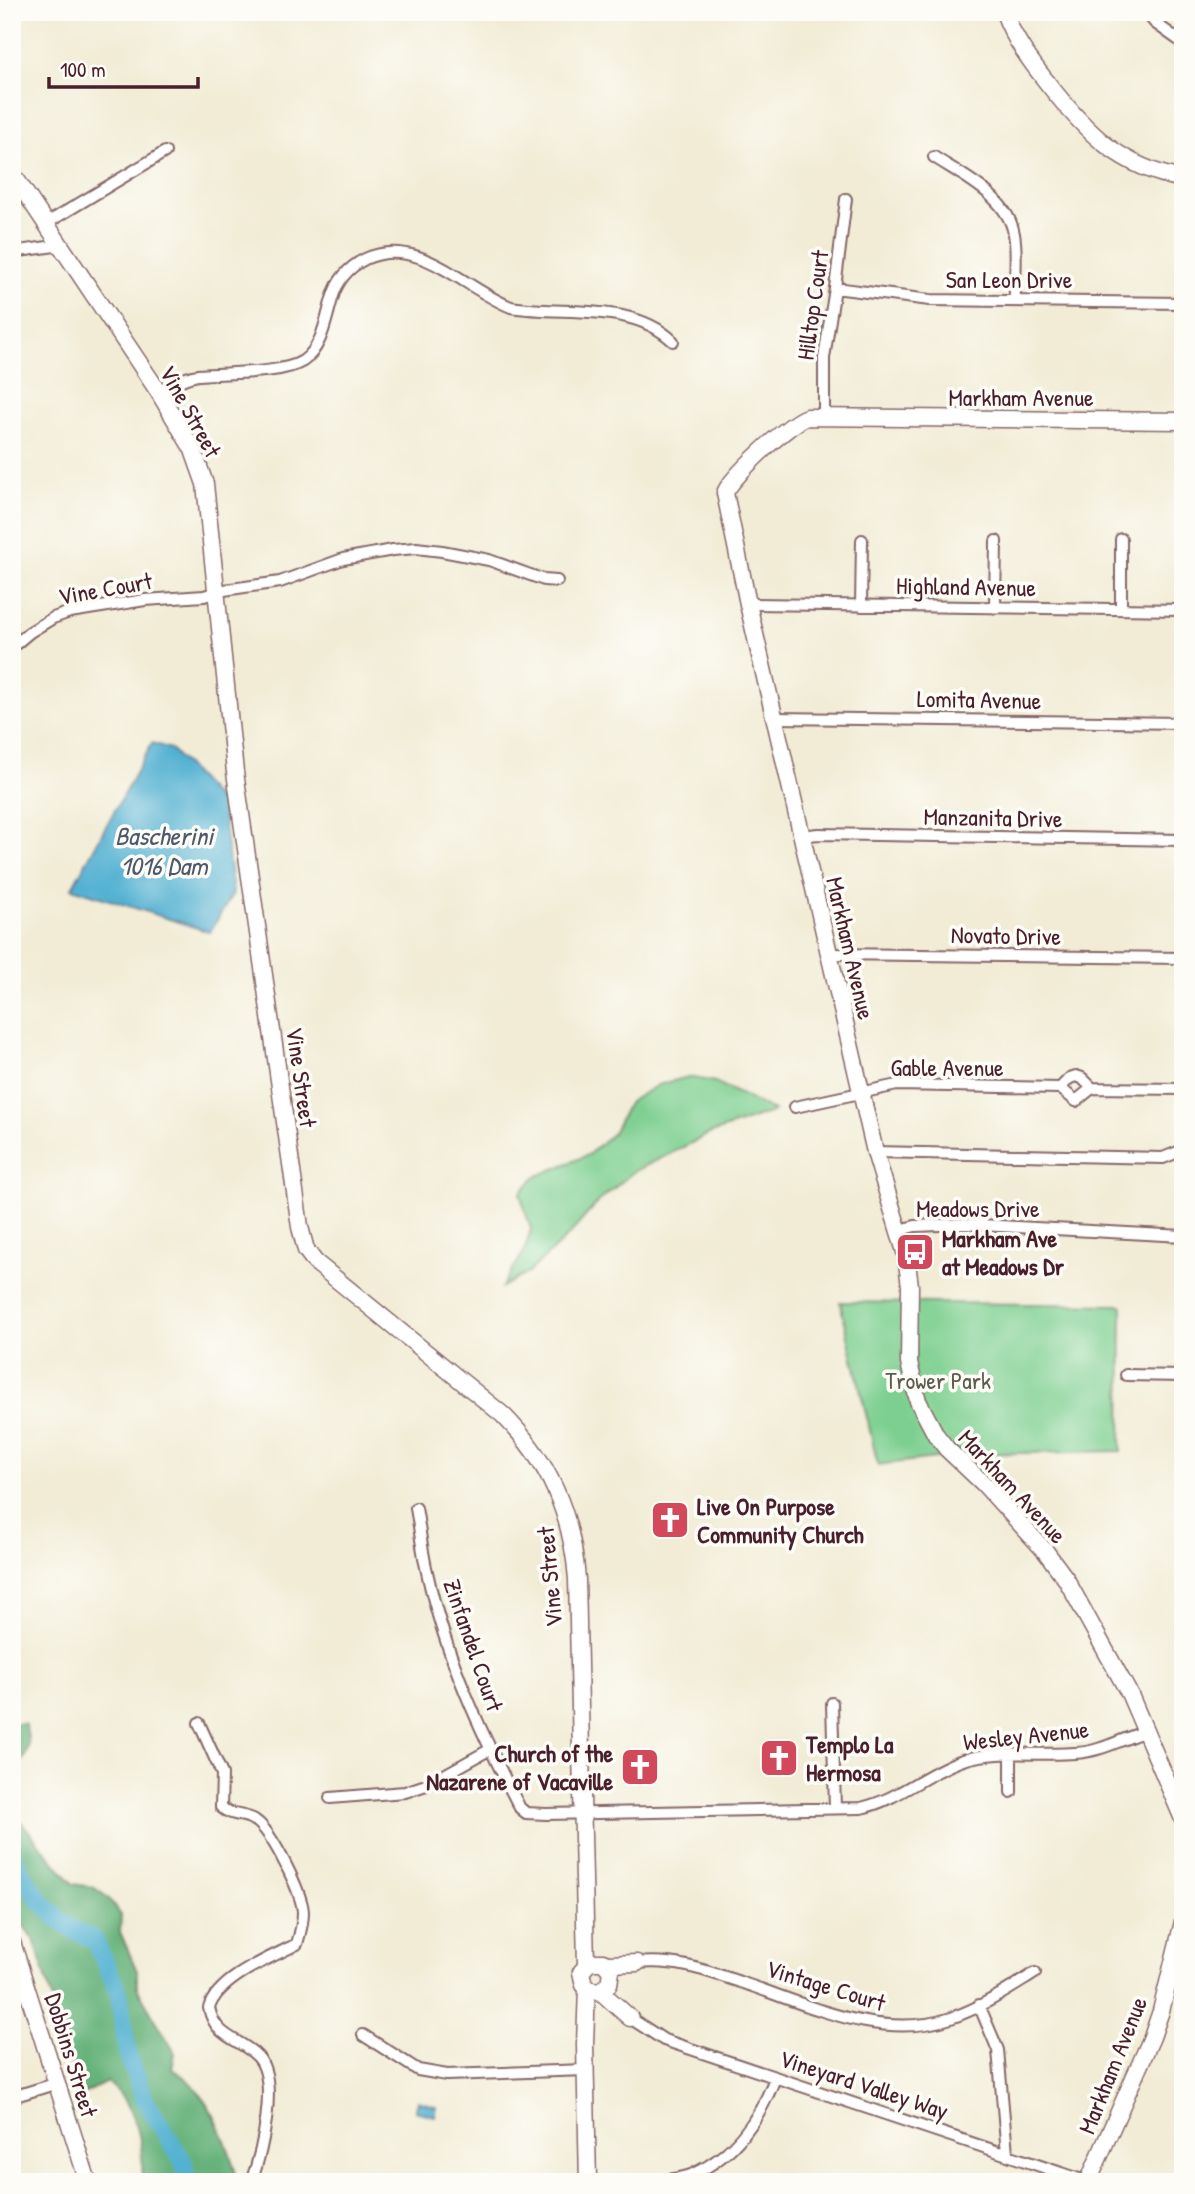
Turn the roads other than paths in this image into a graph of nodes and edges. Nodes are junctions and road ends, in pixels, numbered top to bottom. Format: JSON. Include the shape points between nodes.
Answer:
{"nodes":[{"id":1,"x":1004,"y":12,"type":"edge"},
{"id":2,"x":1146,"y":12,"type":"edge"},
{"id":3,"x":1183,"y":43,"type":"edge"},
{"id":4,"x":165,"y":152,"type":"dead end"},
{"id":5,"x":934,"y":157,"type":"dead end"},
{"id":6,"x":12,"y":173,"type":"edge"},
{"id":7,"x":1183,"y":179,"type":"edge"},
{"id":8,"x":846,"y":199,"type":"dead end"},
{"id":9,"x":47,"y":223,"type":"junction"},
{"id":10,"x":62,"y":245,"type":"junction"},
{"id":11,"x":12,"y":252,"type":"edge"},
{"id":12,"x":835,"y":288,"type":"junction"},
{"id":13,"x":1015,"y":299,"type":"junction"},
{"id":14,"x":1183,"y":303,"type":"edge"},
{"id":15,"x":673,"y":341,"type":"dead end"},
{"id":16,"x":158,"y":391,"type":"junction"},
{"id":17,"x":824,"y":417,"type":"junction"},
{"id":18,"x":1183,"y":421,"type":"edge"},
{"id":19,"x":1121,"y":539,"type":"dead end"},
{"id":20,"x":862,"y":540,"type":"dead end"},
{"id":21,"x":996,"y":541,"type":"dead end"},
{"id":22,"x":557,"y":581,"type":"dead end"},
{"id":23,"x":215,"y":593,"type":"junction"},
{"id":24,"x":748,"y":604,"type":"junction"},
{"id":25,"x":861,"y":606,"type":"junction"},
{"id":26,"x":995,"y":608,"type":"junction"},
{"id":27,"x":1121,"y":609,"type":"junction"},
{"id":28,"x":1183,"y":610,"type":"edge"},
{"id":29,"x":12,"y":647,"type":"edge"},
{"id":30,"x":775,"y":718,"type":"junction"},
{"id":31,"x":1183,"y":723,"type":"edge"},
{"id":32,"x":802,"y":836,"type":"junction"},
{"id":33,"x":1183,"y":840,"type":"edge"},
{"id":34,"x":830,"y":954,"type":"junction"},
{"id":35,"x":1183,"y":958,"type":"edge"},
{"id":36,"x":1060,"y":1088,"type":"junction"},
{"id":37,"x":1092,"y":1088,"type":"junction"},
{"id":38,"x":1183,"y":1089,"type":"edge"},
{"id":39,"x":861,"y":1093,"type":"junction"},
{"id":40,"x":795,"y":1107,"type":"dead end"},
{"id":41,"x":1183,"y":1150,"type":"edge"},
{"id":42,"x":875,"y":1152,"type":"junction"},
{"id":43,"x":900,"y":1230,"type":"junction"},
{"id":44,"x":1183,"y":1236,"type":"edge"},
{"id":45,"x":1126,"y":1375,"type":"dead end"},
{"id":46,"x":1183,"y":1376,"type":"edge"},
{"id":47,"x":416,"y":1508,"type":"dead end"},
{"id":48,"x":832,"y":1703,"type":"dead end"},
{"id":49,"x":199,"y":1723,"type":"dead end"},
{"id":50,"x":1147,"y":1731,"type":"junction"},
{"id":51,"x":489,"y":1749,"type":"junction"},
{"id":52,"x":1011,"y":1755,"type":"junction"},
{"id":53,"x":1178,"y":1791,"type":"edge"},
{"id":54,"x":1011,"y":1792,"type":"dead end"},
{"id":55,"x":330,"y":1798,"type":"dead end"},
{"id":56,"x":835,"y":1808,"type":"junction"},
{"id":57,"x":581,"y":1814,"type":"junction"},
{"id":58,"x":1183,"y":1819,"type":"edge"},
{"id":59,"x":1183,"y":1922,"type":"edge"},
{"id":60,"x":12,"y":1942,"type":"edge"},
{"id":61,"x":637,"y":1963,"type":"joint"},
{"id":62,"x":1035,"y":1973,"type":"dead end"},
{"id":63,"x":599,"y":1977,"type":"junction"},
{"id":64,"x":615,"y":2005,"type":"junction"},
{"id":65,"x":979,"y":2005,"type":"junction"},
{"id":66,"x":630,"y":2018,"type":"junction"},
{"id":67,"x":588,"y":2022,"type":"junction"},
{"id":68,"x":363,"y":2035,"type":"dead end"},
{"id":69,"x":586,"y":2070,"type":"junction"},
{"id":70,"x":775,"y":2078,"type":"junction"},
{"id":71,"x":58,"y":2083,"type":"junction"},
{"id":72,"x":12,"y":2097,"type":"edge"},
{"id":73,"x":1007,"y":2153,"type":"junction"},
{"id":74,"x":88,"y":2182,"type":"edge"},
{"id":75,"x":251,"y":2182,"type":"edge"},
{"id":76,"x":589,"y":2182,"type":"edge"},
{"id":77,"x":656,"y":2182,"type":"edge"},
{"id":78,"x":1088,"y":2182,"type":"edge"}],
"edges":[{"from":1,"to":7,"type":"street","via":[[1033,65],[1094,137],[1136,164]]},
{"from":2,"to":3,"type":"street"},
{"from":4,"to":9,"type":"street"},
{"from":5,"to":13,"type":"street","via":[[994,199],[1010,220],[1016,249]]},
{"from":6,"to":9,"type":"street","name":"Vine Street"},
{"from":8,"to":12,"type":"street","name":"Hilltop Court"},
{"from":9,"to":10,"type":"street","name":"Vine Street"},
{"from":10,"to":11,"type":"street"},
{"from":10,"to":16,"type":"street","name":"Vine Street"},
{"from":12,"to":13,"type":"street","name":"San Leon Drive","via":[[930,300]]},
{"from":12,"to":17,"type":"street","name":"Hilltop Court","via":[[824,359]]},
{"from":13,"to":14,"type":"street","name":"San Leon Drive"},
{"from":15,"to":16,"type":"street","via":[[640,319],[511,307],[432,262],[395,252],[369,258],[344,275],[319,340],[303,360],[277,369],[195,376]]},
{"from":16,"to":23,"type":"street","name":"Vine Street","via":[[192,450],[205,484]]},
{"from":17,"to":18,"type":"street","name":"Markham Avenue"},
{"from":17,"to":24,"type":"street","name":"Markham Avenue","via":[[807,417],[791,426],[729,485],[725,502]]},
{"from":19,"to":27,"type":"street"},
{"from":20,"to":25,"type":"street"},
{"from":21,"to":26,"type":"street"},
{"from":22,"to":23,"type":"street","name":"Vine Court","via":[[489,560],[416,548],[343,559],[291,579]]},
{"from":23,"to":29,"type":"street","name":"Vine Court","via":[[70,612],[53,618]]},
{"from":23,"to":57,"type":"street","name":"Vine Street","via":[[235,772],[306,1250],[503,1415],[554,1483],[575,1557]]},
{"from":24,"to":25,"type":"street","name":"Highland Avenue"},
{"from":24,"to":30,"type":"street","name":"Markham Avenue"},
{"from":25,"to":26,"type":"street","name":"Highland Avenue"},
{"from":26,"to":27,"type":"street","name":"Highland Avenue"},
{"from":27,"to":28,"type":"street","name":"Highland Avenue"},
{"from":30,"to":31,"type":"street","name":"Lomita Avenue"},
{"from":30,"to":32,"type":"street","name":"Markham Avenue"},
{"from":32,"to":33,"type":"street","name":"Manzanita Drive"},
{"from":32,"to":34,"type":"street","name":"Markham Avenue"},
{"from":34,"to":35,"type":"street","name":"Novato Drive"},
{"from":34,"to":39,"type":"street","name":"Markham Avenue"},
{"from":36,"to":37,"type":"street","name":"Gable Avenue","via":[[1076,1076]]},
{"from":36,"to":37,"type":"street","name":"Gable Avenue","via":[[1076,1101]]},
{"from":36,"to":39,"type":"street","name":"Gable Avenue","via":[[897,1085]]},
{"from":37,"to":38,"type":"street","name":"Gable Avenue"},
{"from":39,"to":40,"type":"street","name":"Gable Avenue"},
{"from":39,"to":42,"type":"street","name":"Markham Avenue"},
{"from":41,"to":42,"type":"street","via":[[1163,1158]]},
{"from":42,"to":43,"type":"street","name":"Markham Avenue"},
{"from":43,"to":44,"type":"street","name":"Meadows Drive","via":[[962,1224]]},
{"from":43,"to":50,"type":"street","name":"Markham Avenue","via":[[910,1286],[909,1363],[926,1418],[947,1449],[983,1483],[1066,1579]]},
{"from":45,"to":46,"type":"street"},
{"from":47,"to":51,"type":"street","name":"Zinfandel Court","via":[[443,1631]]},
{"from":48,"to":56,"type":"street"},
{"from":49,"to":75,"type":"street","via":[[222,1774],[221,1807],[254,1819],[263,1828],[284,1862],[303,1911],[297,1944],[228,1982],[209,2008],[219,2031],[251,2051],[265,2068],[267,2120]]},
{"from":50,"to":52,"type":"street","name":"Wesley Avenue","via":[[1086,1752]]},
{"from":50,"to":53,"type":"street","name":"Markham Avenue"},
{"from":51,"to":55,"type":"street","via":[[405,1793]]},
{"from":51,"to":57,"type":"street","name":"Zinfandel Court","via":[[526,1813]]},
{"from":52,"to":54,"type":"street"},
{"from":52,"to":56,"type":"street","name":"Wesley Avenue","via":[[963,1760],[876,1805]]},
{"from":53,"to":58,"type":"street","name":"Markham Avenue"},
{"from":56,"to":57,"type":"street","name":"Wesley Avenue"},
{"from":57,"to":63,"type":"street","name":"Vine Street","via":[[585,1932]]},
{"from":59,"to":78,"type":"street","name":"Markham Avenue","via":[[1152,2037]]},
{"from":60,"to":71,"type":"street","name":"Dobbins Street"},
{"from":61,"to":63,"type":"street"},
{"from":61,"to":65,"type":"street","name":"Vintage Court","via":[[687,1964],[884,2026],[931,2024]]},
{"from":62,"to":65,"type":"street","name":"Vintage Court"},
{"from":63,"to":64,"type":"street"},
{"from":63,"to":66,"type":"street"},
{"from":63,"to":67,"type":"street","name":"Vine Street"},
{"from":64,"to":66,"type":"street"},
{"from":64,"to":67,"type":"street","via":[[598,2009]]},
{"from":65,"to":73,"type":"street","via":[[998,2050]]},
{"from":66,"to":70,"type":"street","name":"Vineyard Valley Way","via":[[664,2040]]},
{"from":67,"to":69,"type":"street","name":"Vine Street"},
{"from":68,"to":69,"type":"street","via":[[418,2070],[437,2073]]},
{"from":69,"to":76,"type":"street","name":"Vine Street"},
{"from":70,"to":73,"type":"street","name":"Vineyard Valley Way"},
{"from":70,"to":77,"type":"street","via":[[764,2107],[739,2141],[714,2164],[690,2176]]},
{"from":71,"to":72,"type":"street"},
{"from":71,"to":74,"type":"street","name":"Dobbins Street"},
{"from":73,"to":78,"type":"street","name":"Vineyard Valley Way"}]}
